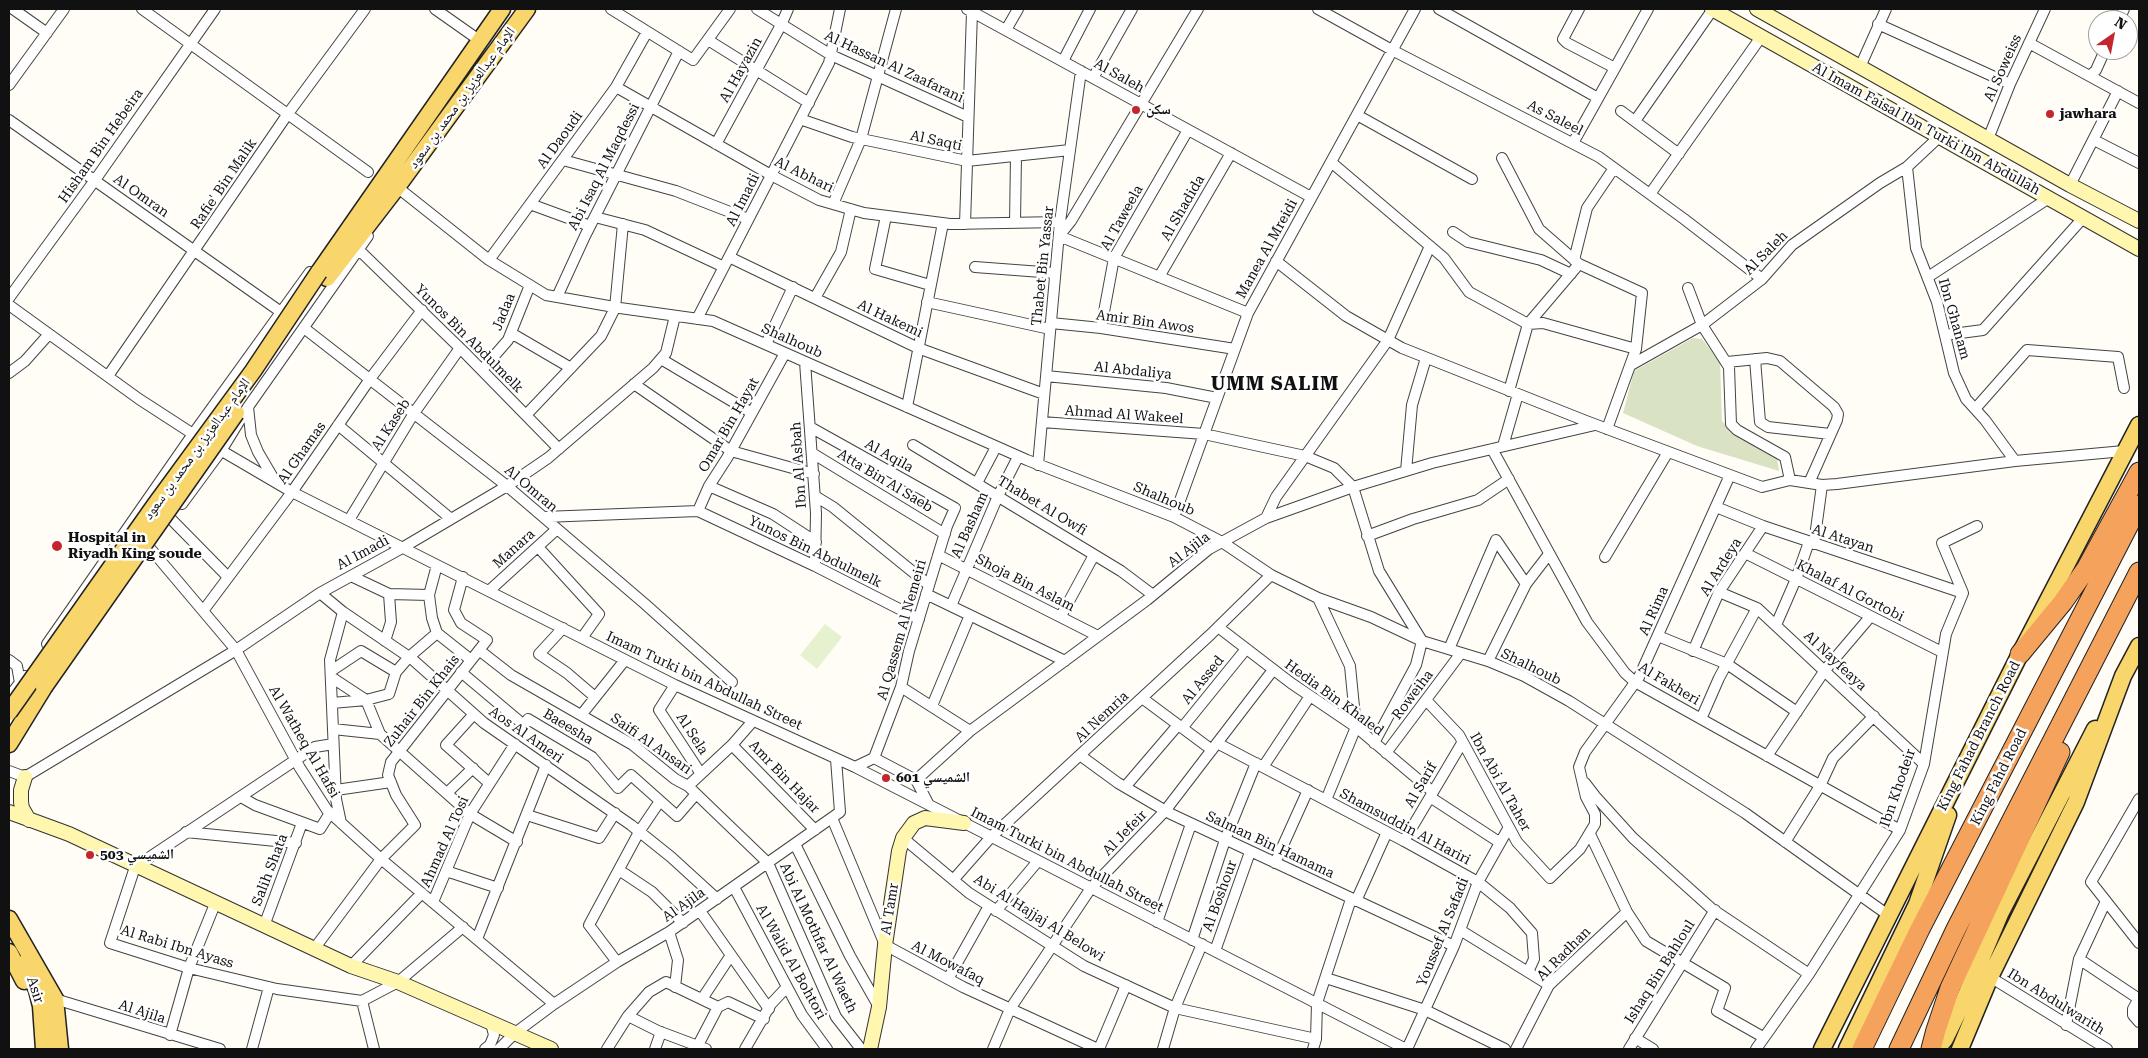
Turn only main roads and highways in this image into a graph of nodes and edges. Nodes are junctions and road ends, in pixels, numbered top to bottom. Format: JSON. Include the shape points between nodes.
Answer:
{"nodes":[{"id":1,"x":502,"y":9,"type":"edge"},
{"id":2,"x":527,"y":9,"type":"edge"},
{"id":3,"x":1713,"y":9,"type":"edge"},
{"id":4,"x":1760,"y":10,"type":"edge"},
{"id":5,"x":2139,"y":221,"type":"edge"},
{"id":6,"x":2139,"y":249,"type":"edge"},
{"id":7,"x":323,"y":275,"type":"junction"},
{"id":8,"x":2139,"y":425,"type":"edge"},
{"id":9,"x":2139,"y":472,"type":"edge"},
{"id":10,"x":2139,"y":506,"type":"edge"},
{"id":11,"x":2139,"y":572,"type":"edge"},
{"id":12,"x":2139,"y":576,"type":"edge"},
{"id":13,"x":2139,"y":646,"type":"edge"},
{"id":14,"x":2020,"y":654,"type":"junction"},
{"id":15,"x":2123,"y":676,"type":"junction"},
{"id":16,"x":9,"y":712,"type":"edge"},
{"id":17,"x":9,"y":746,"type":"edge"},
{"id":18,"x":1968,"y":758,"type":"junction"},
{"id":19,"x":25,"y":777,"type":"road end"},
{"id":20,"x":9,"y":812,"type":"edge"},
{"id":21,"x":30,"y":820,"type":"junction"},
{"id":22,"x":964,"y":823,"type":"road end"},
{"id":23,"x":9,"y":919,"type":"edge"},
{"id":24,"x":9,"y":936,"type":"edge"},
{"id":25,"x":9,"y":952,"type":"edge"},
{"id":26,"x":544,"y":1048,"type":"edge"},
{"id":27,"x":37,"y":1049,"type":"edge"},
{"id":28,"x":44,"y":1049,"type":"edge"},
{"id":29,"x":60,"y":1049,"type":"edge"},
{"id":30,"x":870,"y":1049,"type":"edge"},
{"id":31,"x":1822,"y":1049,"type":"edge"},
{"id":32,"x":1848,"y":1049,"type":"edge"},
{"id":33,"x":1862,"y":1049,"type":"edge"},
{"id":34,"x":1899,"y":1049,"type":"edge"},
{"id":35,"x":1931,"y":1049,"type":"edge"},
{"id":36,"x":1937,"y":1049,"type":"edge"},
{"id":37,"x":1960,"y":1049,"type":"edge"}],
"edges":[{"from":1,"to":7,"type":"main road","name":"الإمام عبدالعزيز بن محمد بن سعود","via":[[374,177]]},
{"from":2,"to":7,"type":"main road","name":"الإمام عبدالعزيز بن محمد بن سعود","via":[[397,187]]},
{"from":3,"to":6,"type":"main road","name":"Al Imam Faisal Ibn Turki Ibn Abdullah"},
{"from":4,"to":5,"type":"main road","name":"Al Imam Faisal Ibn Turki Ibn Abdullah"},
{"from":7,"to":16,"type":"main road","name":"الإمام عبدالعزيز بن محمد بن سعود","bridge":true},
{"from":7,"to":17,"type":"main road","name":"الإمام عبدالعزيز بن محمد بن سعود","bridge":true,"via":[[262,376],[44,687]]},
{"from":8,"to":14,"type":"main road","name":"King Fahad Branch Road"},
{"from":9,"to":14,"type":"highway","via":[[2086,569]]},
{"from":10,"to":33,"type":"highway","name":"King Fahd Road","via":[[1920,929]]},
{"from":11,"to":34,"type":"highway","via":[[1956,929]]},
{"from":12,"to":35,"type":"highway","via":[[1950,988]]},
{"from":13,"to":15,"type":"main road"},
{"from":14,"to":18,"type":"main road","name":"King Fahad Branch Road"},
{"from":15,"to":36,"type":"main road","via":[[2001,912],[1963,1002]]},
{"from":15,"to":37,"type":"main road","via":[[2076,802],[1990,977]]},
{"from":18,"to":31,"type":"main road","name":"King Fahad Branch Road"},
{"from":18,"to":32,"type":"main road","via":[[1917,904]]},
{"from":19,"to":21,"type":"main road","via":[[20,790],[21,802]]},
{"from":20,"to":21,"type":"main road"},
{"from":21,"to":26,"type":"main road","via":[[69,834],[351,966],[398,982]]},
{"from":22,"to":30,"type":"main road","name":"Al Tamr","via":[[925,818],[914,822],[903,838]]},
{"from":23,"to":29,"type":"main road","via":[[55,999]]},
{"from":24,"to":28,"type":"main road","name":"Asir","via":[[37,990]]},
{"from":25,"to":27,"type":"main road","via":[[33,1008]]}]}
